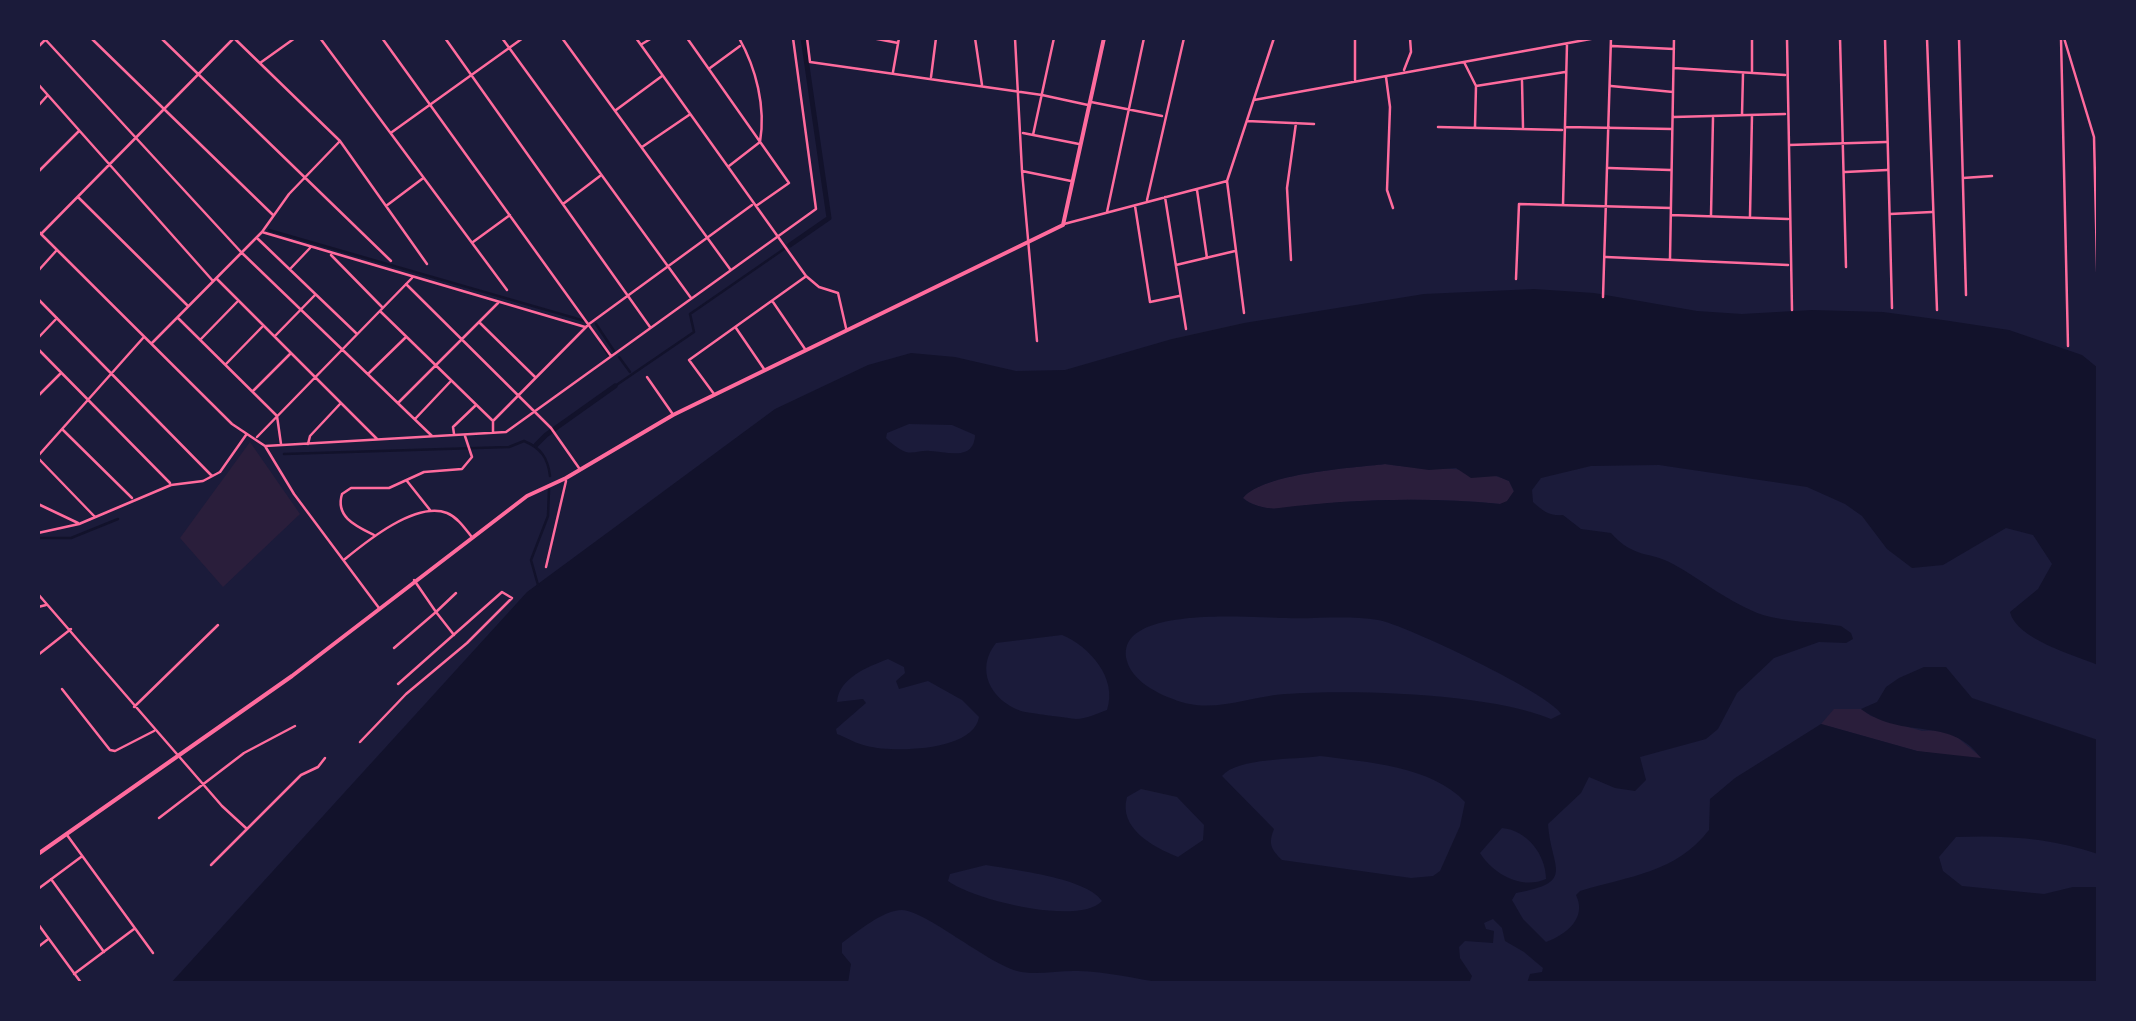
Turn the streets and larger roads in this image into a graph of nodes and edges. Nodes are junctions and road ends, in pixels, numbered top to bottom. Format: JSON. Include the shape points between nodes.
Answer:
{"nodes":[{"id":1,"x":45,"y":38,"type":"edge"},
{"id":2,"x":92,"y":38,"type":"edge"},
{"id":3,"x":161,"y":38,"type":"edge"},
{"id":4,"x":234,"y":38,"type":"edge"},
{"id":5,"x":294,"y":38,"type":"edge"},
{"id":6,"x":320,"y":38,"type":"edge"},
{"id":7,"x":382,"y":38,"type":"edge"},
{"id":8,"x":445,"y":38,"type":"edge"},
{"id":9,"x":502,"y":38,"type":"edge"},
{"id":10,"x":523,"y":38,"type":"edge"},
{"id":11,"x":562,"y":38,"type":"edge"},
{"id":12,"x":636,"y":38,"type":"edge"},
{"id":13,"x":652,"y":38,"type":"edge"},
{"id":14,"x":687,"y":38,"type":"edge"},
{"id":15,"x":739,"y":38,"type":"edge"},
{"id":16,"x":793,"y":38,"type":"edge"},
{"id":17,"x":807,"y":38,"type":"edge"},
{"id":18,"x":872,"y":38,"type":"edge"},
{"id":19,"x":936,"y":38,"type":"edge"},
{"id":20,"x":975,"y":38,"type":"edge"},
{"id":21,"x":1015,"y":38,"type":"edge"},
{"id":22,"x":1054,"y":38,"type":"edge"},
{"id":23,"x":1104,"y":38,"type":"edge"},
{"id":24,"x":1144,"y":38,"type":"edge"},
{"id":25,"x":1184,"y":38,"type":"edge"},
{"id":26,"x":1274,"y":38,"type":"edge"},
{"id":27,"x":1355,"y":38,"type":"edge"},
{"id":28,"x":1410,"y":38,"type":"edge"},
{"id":29,"x":1596,"y":38,"type":"edge"},
{"id":30,"x":1611,"y":38,"type":"edge"},
{"id":31,"x":1674,"y":38,"type":"edge"},
{"id":32,"x":1752,"y":38,"type":"edge"},
{"id":33,"x":1787,"y":38,"type":"edge"},
{"id":34,"x":1840,"y":38,"type":"edge"},
{"id":35,"x":1885,"y":38,"type":"edge"},
{"id":36,"x":1927,"y":38,"type":"edge"},
{"id":37,"x":1959,"y":38,"type":"edge"},
{"id":38,"x":2062,"y":38,"type":"edge"},
{"id":39,"x":898,"y":40,"type":"edge"},
{"id":40,"x":1567,"y":42,"type":"junction"},
{"id":41,"x":641,"y":44,"type":"junction"},
{"id":42,"x":743,"y":44,"type":"junction"},
{"id":43,"x":1611,"y":46,"type":"junction"},
{"id":44,"x":38,"y":47,"type":"edge"},
{"id":45,"x":509,"y":48,"type":"junction"},
{"id":46,"x":1674,"y":49,"type":"junction"},
{"id":47,"x":1464,"y":61,"type":"junction"},
{"id":48,"x":260,"y":62,"type":"junction"},
{"id":49,"x":709,"y":68,"type":"junction"},
{"id":50,"x":1674,"y":68,"type":"junction"},
{"id":51,"x":1403,"y":72,"type":"junction"},
{"id":52,"x":1566,"y":72,"type":"junction"},
{"id":53,"x":1744,"y":72,"type":"junction"},
{"id":54,"x":1752,"y":73,"type":"junction"},
{"id":55,"x":198,"y":74,"type":"junction"},
{"id":56,"x":893,"y":74,"type":"junction"},
{"id":57,"x":1787,"y":74,"type":"junction"},
{"id":58,"x":471,"y":75,"type":"junction"},
{"id":59,"x":663,"y":76,"type":"junction"},
{"id":60,"x":1386,"y":76,"type":"junction"},
{"id":61,"x":930,"y":79,"type":"junction"},
{"id":62,"x":1522,"y":79,"type":"junction"},
{"id":63,"x":1356,"y":81,"type":"junction"},
{"id":64,"x":38,"y":84,"type":"edge"},
{"id":65,"x":982,"y":86,"type":"junction"},
{"id":66,"x":1476,"y":86,"type":"junction"},
{"id":67,"x":1610,"y":86,"type":"junction"},
{"id":68,"x":1019,"y":92,"type":"junction"},
{"id":69,"x":1673,"y":92,"type":"junction"},
{"id":70,"x":1042,"y":95,"type":"junction"},
{"id":71,"x":48,"y":96,"type":"junction"},
{"id":72,"x":1254,"y":100,"type":"junction"},
{"id":73,"x":1090,"y":104,"type":"junction"},
{"id":74,"x":430,"y":105,"type":"junction"},
{"id":75,"x":38,"y":106,"type":"edge"},
{"id":76,"x":164,"y":109,"type":"junction"},
{"id":77,"x":1129,"y":110,"type":"junction"},
{"id":78,"x":616,"y":111,"type":"junction"},
{"id":79,"x":690,"y":114,"type":"junction"},
{"id":80,"x":1787,"y":114,"type":"junction"},
{"id":81,"x":1742,"y":115,"type":"junction"},
{"id":82,"x":1752,"y":115,"type":"junction"},
{"id":83,"x":1713,"y":116,"type":"junction"},
{"id":84,"x":1164,"y":117,"type":"junction"},
{"id":85,"x":1672,"y":117,"type":"junction"},
{"id":86,"x":1247,"y":120,"type":"junction"},
{"id":87,"x":1296,"y":123,"type":"junction"},
{"id":88,"x":1314,"y":124,"type":"dead end"},
{"id":89,"x":1476,"y":126,"type":"junction"},
{"id":90,"x":1438,"y":127,"type":"dead end"},
{"id":91,"x":1523,"y":127,"type":"junction"},
{"id":92,"x":1608,"y":127,"type":"junction"},
{"id":93,"x":1565,"y":128,"type":"junction"},
{"id":94,"x":1672,"y":129,"type":"junction"},
{"id":95,"x":79,"y":131,"type":"junction"},
{"id":96,"x":1022,"y":132,"type":"junction"},
{"id":97,"x":390,"y":133,"type":"junction"},
{"id":98,"x":1033,"y":135,"type":"junction"},
{"id":99,"x":136,"y":138,"type":"junction"},
{"id":100,"x":2096,"y":138,"type":"edge"},
{"id":101,"x":340,"y":141,"type":"junction"},
{"id":102,"x":760,"y":142,"type":"junction"},
{"id":103,"x":1887,"y":142,"type":"junction"},
{"id":104,"x":1080,"y":144,"type":"junction"},
{"id":105,"x":1842,"y":144,"type":"junction"},
{"id":106,"x":1788,"y":146,"type":"junction"},
{"id":107,"x":642,"y":148,"type":"junction"},
{"id":108,"x":110,"y":165,"type":"junction"},
{"id":109,"x":728,"y":167,"type":"junction"},
{"id":110,"x":1607,"y":168,"type":"junction"},
{"id":111,"x":1022,"y":170,"type":"junction"},
{"id":112,"x":1672,"y":170,"type":"junction"},
{"id":113,"x":1888,"y":170,"type":"junction"},
{"id":114,"x":38,"y":172,"type":"edge"},
{"id":115,"x":1843,"y":172,"type":"junction"},
{"id":116,"x":602,"y":176,"type":"junction"},
{"id":117,"x":1992,"y":176,"type":"dead end"},
{"id":118,"x":304,"y":178,"type":"junction"},
{"id":119,"x":424,"y":178,"type":"junction"},
{"id":120,"x":1962,"y":178,"type":"junction"},
{"id":121,"x":1072,"y":181,"type":"junction"},
{"id":122,"x":1227,"y":181,"type":"junction"},
{"id":123,"x":1197,"y":189,"type":"junction"},
{"id":124,"x":78,"y":197,"type":"junction"},
{"id":125,"x":1165,"y":197,"type":"junction"},
{"id":126,"x":1146,"y":202,"type":"junction"},
{"id":127,"x":563,"y":204,"type":"junction"},
{"id":128,"x":755,"y":204,"type":"junction"},
{"id":129,"x":1135,"y":205,"type":"junction"},
{"id":130,"x":1563,"y":205,"type":"junction"},
{"id":131,"x":386,"y":206,"type":"junction"},
{"id":132,"x":1606,"y":206,"type":"junction"},
{"id":133,"x":1393,"y":208,"type":"dead end"},
{"id":134,"x":1671,"y":208,"type":"junction"},
{"id":135,"x":1934,"y":212,"type":"junction"},
{"id":136,"x":1107,"y":213,"type":"junction"},
{"id":137,"x":1889,"y":214,"type":"junction"},
{"id":138,"x":510,"y":215,"type":"junction"},
{"id":139,"x":1671,"y":215,"type":"junction"},
{"id":140,"x":273,"y":216,"type":"junction"},
{"id":141,"x":1711,"y":216,"type":"junction"},
{"id":142,"x":1750,"y":218,"type":"junction"},
{"id":143,"x":1790,"y":219,"type":"junction"},
{"id":144,"x":1063,"y":225,"type":"junction"},
{"id":145,"x":262,"y":232,"type":"junction"},
{"id":146,"x":39,"y":233,"type":"edge"},
{"id":147,"x":778,"y":236,"type":"junction"},
{"id":148,"x":256,"y":237,"type":"junction"},
{"id":149,"x":707,"y":237,"type":"junction"},
{"id":150,"x":1028,"y":240,"type":"junction"},
{"id":151,"x":472,"y":242,"type":"junction"},
{"id":152,"x":2098,"y":242,"type":"edge"},
{"id":153,"x":312,"y":248,"type":"junction"},
{"id":154,"x":57,"y":250,"type":"junction"},
{"id":155,"x":1236,"y":251,"type":"junction"},
{"id":156,"x":241,"y":252,"type":"junction"},
{"id":157,"x":328,"y":252,"type":"junction"},
{"id":158,"x":1207,"y":258,"type":"junction"},
{"id":159,"x":1604,"y":258,"type":"junction"},
{"id":160,"x":1290,"y":260,"type":"dead end"},
{"id":161,"x":1670,"y":260,"type":"junction"},
{"id":162,"x":391,"y":261,"type":"dead end"},
{"id":163,"x":427,"y":264,"type":"dead end"},
{"id":164,"x":1176,"y":265,"type":"junction"},
{"id":165,"x":1791,"y":265,"type":"junction"},
{"id":166,"x":667,"y":266,"type":"junction"},
{"id":167,"x":1846,"y":267,"type":"dead end"},
{"id":168,"x":290,"y":269,"type":"junction"},
{"id":169,"x":731,"y":270,"type":"junction"},
{"id":170,"x":38,"y":271,"type":"edge"},
{"id":171,"x":806,"y":276,"type":"junction"},
{"id":172,"x":413,"y":277,"type":"junction"},
{"id":173,"x":214,"y":279,"type":"junction"},
{"id":174,"x":1516,"y":279,"type":"dead end"},
{"id":175,"x":406,"y":284,"type":"junction"},
{"id":176,"x":507,"y":290,"type":"dead end"},
{"id":177,"x":316,"y":294,"type":"junction"},
{"id":178,"x":628,"y":295,"type":"junction"},
{"id":179,"x":1966,"y":295,"type":"dead end"},
{"id":180,"x":1180,"y":296,"type":"junction"},
{"id":181,"x":1603,"y":297,"type":"dead end"},
{"id":182,"x":38,"y":299,"type":"edge"},
{"id":183,"x":692,"y":299,"type":"junction"},
{"id":184,"x":238,"y":300,"type":"junction"},
{"id":185,"x":772,"y":301,"type":"junction"},
{"id":186,"x":499,"y":302,"type":"junction"},
{"id":187,"x":188,"y":306,"type":"junction"},
{"id":188,"x":2098,"y":306,"type":"edge"},
{"id":189,"x":1892,"y":308,"type":"dead end"},
{"id":190,"x":381,"y":309,"type":"junction"},
{"id":191,"x":301,"y":310,"type":"junction"},
{"id":192,"x":1792,"y":310,"type":"dead end"},
{"id":193,"x":1937,"y":310,"type":"dead end"},
{"id":194,"x":1244,"y":312,"type":"dead end"},
{"id":195,"x":177,"y":317,"type":"junction"},
{"id":196,"x":56,"y":318,"type":"junction"},
{"id":197,"x":479,"y":322,"type":"junction"},
{"id":198,"x":587,"y":325,"type":"junction"},
{"id":199,"x":263,"y":326,"type":"junction"},
{"id":200,"x":735,"y":327,"type":"junction"},
{"id":201,"x":651,"y":328,"type":"junction"},
{"id":202,"x":846,"y":328,"type":"junction"},
{"id":203,"x":1186,"y":329,"type":"dead end"},
{"id":204,"x":357,"y":334,"type":"junction"},
{"id":205,"x":274,"y":336,"type":"junction"},
{"id":206,"x":406,"y":336,"type":"junction"},
{"id":207,"x":144,"y":337,"type":"junction"},
{"id":208,"x":38,"y":338,"type":"edge"},
{"id":209,"x":200,"y":340,"type":"junction"},
{"id":210,"x":462,"y":340,"type":"junction"},
{"id":211,"x":1037,"y":340,"type":"dead end"},
{"id":212,"x":150,"y":344,"type":"junction"},
{"id":213,"x":2068,"y":346,"type":"dead end"},
{"id":214,"x":805,"y":348,"type":"junction"},
{"id":215,"x":38,"y":349,"type":"edge"},
{"id":216,"x":342,"y":349,"type":"junction"},
{"id":217,"x":290,"y":353,"type":"junction"},
{"id":218,"x":611,"y":357,"type":"junction"},
{"id":219,"x":225,"y":365,"type":"junction"},
{"id":220,"x":436,"y":366,"type":"junction"},
{"id":221,"x":764,"y":369,"type":"junction"},
{"id":222,"x":60,"y":373,"type":"junction"},
{"id":223,"x":111,"y":373,"type":"junction"},
{"id":224,"x":368,"y":374,"type":"junction"},
{"id":225,"x":315,"y":377,"type":"junction"},
{"id":226,"x":536,"y":378,"type":"junction"},
{"id":227,"x":647,"y":378,"type":"dead end"},
{"id":228,"x":451,"y":381,"type":"junction"},
{"id":229,"x":252,"y":392,"type":"junction"},
{"id":230,"x":714,"y":394,"type":"junction"},
{"id":231,"x":518,"y":395,"type":"junction"},
{"id":232,"x":38,"y":396,"type":"edge"},
{"id":233,"x":88,"y":400,"type":"junction"},
{"id":234,"x":341,"y":403,"type":"junction"},
{"id":235,"x":398,"y":403,"type":"junction"},
{"id":236,"x":476,"y":405,"type":"junction"},
{"id":237,"x":535,"y":412,"type":"junction"},
{"id":238,"x":673,"y":414,"type":"junction"},
{"id":239,"x":277,"y":416,"type":"junction"},
{"id":240,"x":415,"y":419,"type":"junction"},
{"id":241,"x":493,"y":421,"type":"junction"},
{"id":242,"x":62,"y":429,"type":"junction"},
{"id":243,"x":247,"y":433,"type":"junction"},
{"id":244,"x":494,"y":433,"type":"junction"},
{"id":245,"x":454,"y":436,"type":"junction"},
{"id":246,"x":464,"y":436,"type":"junction"},
{"id":247,"x":433,"y":437,"type":"junction"},
{"id":248,"x":256,"y":438,"type":"junction"},
{"id":249,"x":378,"y":440,"type":"junction"},
{"id":250,"x":308,"y":444,"type":"junction"},
{"id":251,"x":265,"y":446,"type":"junction"},
{"id":252,"x":281,"y":446,"type":"junction"},
{"id":253,"x":38,"y":457,"type":"edge"},
{"id":254,"x":580,"y":470,"type":"junction"},
{"id":255,"x":212,"y":476,"type":"junction"},
{"id":256,"x":566,"y":478,"type":"junction"},
{"id":257,"x":406,"y":480,"type":"junction"},
{"id":258,"x":172,"y":485,"type":"junction"},
{"id":259,"x":133,"y":500,"type":"junction"},
{"id":260,"x":38,"y":504,"type":"edge"},
{"id":261,"x":431,"y":512,"type":"junction"},
{"id":262,"x":95,"y":517,"type":"junction"},
{"id":263,"x":79,"y":524,"type":"junction"},
{"id":264,"x":38,"y":533,"type":"edge"},
{"id":265,"x":374,"y":535,"type":"junction"},
{"id":266,"x":471,"y":536,"type":"junction"},
{"id":267,"x":344,"y":560,"type":"junction"},
{"id":268,"x":546,"y":567,"type":"dead end"},
{"id":269,"x":414,"y":580,"type":"junction"},
{"id":270,"x":456,"y":593,"type":"dead end"},
{"id":271,"x":38,"y":594,"type":"edge"},
{"id":272,"x":48,"y":604,"type":"junction"},
{"id":273,"x":38,"y":607,"type":"edge"},
{"id":274,"x":379,"y":608,"type":"junction"},
{"id":275,"x":436,"y":612,"type":"junction"},
{"id":276,"x":218,"y":625,"type":"dead end"},
{"id":277,"x":71,"y":629,"type":"junction"},
{"id":278,"x":455,"y":636,"type":"junction"},
{"id":279,"x":394,"y":648,"type":"dead end"},
{"id":280,"x":38,"y":655,"type":"edge"},
{"id":281,"x":398,"y":684,"type":"dead end"},
{"id":282,"x":62,"y":689,"type":"dead end"},
{"id":283,"x":134,"y":707,"type":"junction"},
{"id":284,"x":295,"y":726,"type":"dead end"},
{"id":285,"x":155,"y":730,"type":"junction"},
{"id":286,"x":360,"y":742,"type":"dead end"},
{"id":287,"x":182,"y":756,"type":"junction"},
{"id":288,"x":325,"y":758,"type":"dead end"},
{"id":289,"x":203,"y":782,"type":"junction"},
{"id":290,"x":159,"y":818,"type":"dead end"},
{"id":291,"x":247,"y":829,"type":"junction"},
{"id":292,"x":66,"y":834,"type":"junction"},
{"id":293,"x":38,"y":854,"type":"edge"},
{"id":294,"x":82,"y":856,"type":"junction"},
{"id":295,"x":211,"y":865,"type":"dead end"},
{"id":296,"x":50,"y":879,"type":"junction"},
{"id":297,"x":38,"y":889,"type":"edge"},
{"id":298,"x":38,"y":924,"type":"edge"},
{"id":299,"x":135,"y":928,"type":"junction"},
{"id":300,"x":48,"y":939,"type":"junction"},
{"id":301,"x":38,"y":947,"type":"edge"},
{"id":302,"x":104,"y":952,"type":"junction"},
{"id":303,"x":153,"y":953,"type":"dead end"},
{"id":304,"x":76,"y":977,"type":"junction"},
{"id":305,"x":71,"y":984,"type":"edge"},
{"id":306,"x":82,"y":984,"type":"edge"}],
"edges":[{"from":1,"to":44,"type":"street"},
{"from":1,"to":99,"type":"street"},
{"from":2,"to":76,"type":"street"},
{"from":3,"to":55,"type":"street"},
{"from":4,"to":48,"type":"street"},
{"from":4,"to":55,"type":"street"},
{"from":5,"to":48,"type":"street"},
{"from":6,"to":97,"type":"street"},
{"from":7,"to":74,"type":"street"},
{"from":8,"to":58,"type":"street"},
{"from":9,"to":45,"type":"street"},
{"from":10,"to":45,"type":"street"},
{"from":11,"to":78,"type":"street"},
{"from":12,"to":41,"type":"street"},
{"from":13,"to":41,"type":"street"},
{"from":14,"to":49,"type":"street"},
{"from":15,"to":42,"type":"street"},
{"from":16,"to":147,"type":"street","via":[[816,209]]},
{"from":17,"to":56,"type":"street","via":[[810,62]]},
{"from":18,"to":39,"type":"street"},
{"from":19,"to":61,"type":"street"},
{"from":20,"to":65,"type":"street"},
{"from":21,"to":68,"type":"street"},
{"from":22,"to":70,"type":"street"},
{"from":23,"to":73,"type":"street"},
{"from":24,"to":77,"type":"street"},
{"from":25,"to":84,"type":"street"},
{"from":26,"to":72,"type":"street"},
{"from":27,"to":63,"type":"street"},
{"from":28,"to":51,"type":"street"},
{"from":29,"to":40,"type":"street"},
{"from":30,"to":43,"type":"street"},
{"from":31,"to":46,"type":"street"},
{"from":32,"to":54,"type":"street"},
{"from":33,"to":57,"type":"street"},
{"from":34,"to":105,"type":"street"},
{"from":35,"to":103,"type":"street"},
{"from":36,"to":135,"type":"street"},
{"from":37,"to":120,"type":"street"},
{"from":38,"to":100,"type":"street"},
{"from":38,"to":213,"type":"street"},
{"from":39,"to":56,"type":"street"},
{"from":40,"to":47,"type":"street"},
{"from":40,"to":52,"type":"street"},
{"from":41,"to":59,"type":"street"},
{"from":42,"to":49,"type":"street"},
{"from":42,"to":102,"type":"street","via":[[754,66]]},
{"from":43,"to":46,"type":"street"},
{"from":43,"to":67,"type":"street"},
{"from":45,"to":58,"type":"street"},
{"from":45,"to":116,"type":"street"},
{"from":46,"to":50,"type":"street"},
{"from":47,"to":51,"type":"street"},
{"from":47,"to":66,"type":"street"},
{"from":48,"to":101,"type":"street"},
{"from":49,"to":102,"type":"street"},
{"from":50,"to":53,"type":"street"},
{"from":50,"to":69,"type":"street"},
{"from":51,"to":60,"type":"street"},
{"from":52,"to":62,"type":"street"},
{"from":52,"to":93,"type":"street"},
{"from":53,"to":54,"type":"street"},
{"from":53,"to":81,"type":"street"},
{"from":54,"to":57,"type":"street"},
{"from":55,"to":76,"type":"street"},
{"from":55,"to":118,"type":"street"},
{"from":56,"to":61,"type":"street"},
{"from":57,"to":80,"type":"street"},
{"from":58,"to":74,"type":"street"},
{"from":58,"to":127,"type":"street"},
{"from":59,"to":78,"type":"street"},
{"from":59,"to":79,"type":"street"},
{"from":60,"to":63,"type":"street"},
{"from":60,"to":133,"type":"street","via":[[1386,190]]},
{"from":61,"to":65,"type":"street"},
{"from":62,"to":66,"type":"street"},
{"from":62,"to":91,"type":"street"},
{"from":63,"to":72,"type":"street"},
{"from":64,"to":71,"type":"street"},
{"from":65,"to":68,"type":"street"},
{"from":66,"to":89,"type":"street"},
{"from":67,"to":69,"type":"street"},
{"from":67,"to":92,"type":"street"},
{"from":68,"to":70,"type":"street"},
{"from":68,"to":96,"type":"street"},
{"from":69,"to":85,"type":"street"},
{"from":70,"to":73,"type":"street"},
{"from":70,"to":98,"type":"street"},
{"from":71,"to":75,"type":"street"},
{"from":71,"to":95,"type":"street"},
{"from":72,"to":86,"type":"street"},
{"from":73,"to":77,"type":"street"},
{"from":73,"to":104,"type":"street"},
{"from":74,"to":97,"type":"street"},
{"from":74,"to":138,"type":"street"},
{"from":76,"to":99,"type":"street"},
{"from":76,"to":140,"type":"street"},
{"from":77,"to":84,"type":"street"},
{"from":77,"to":136,"type":"street"},
{"from":78,"to":107,"type":"street"},
{"from":79,"to":107,"type":"street"},
{"from":79,"to":109,"type":"street"},
{"from":80,"to":82,"type":"street"},
{"from":80,"to":106,"type":"street"},
{"from":81,"to":82,"type":"street"},
{"from":81,"to":83,"type":"street"},
{"from":82,"to":142,"type":"street"},
{"from":83,"to":85,"type":"street"},
{"from":83,"to":141,"type":"street"},
{"from":84,"to":126,"type":"street"},
{"from":85,"to":94,"type":"street"},
{"from":86,"to":87,"type":"street"},
{"from":86,"to":122,"type":"street"},
{"from":87,"to":88,"type":"street"},
{"from":87,"to":160,"type":"street","via":[[1287,188]]},
{"from":89,"to":90,"type":"street"},
{"from":89,"to":91,"type":"street"},
{"from":91,"to":93,"type":"street"},
{"from":92,"to":93,"type":"street"},
{"from":92,"to":94,"type":"street"},
{"from":92,"to":110,"type":"street"},
{"from":93,"to":130,"type":"street"},
{"from":94,"to":112,"type":"street"},
{"from":95,"to":108,"type":"street"},
{"from":95,"to":114,"type":"street"},
{"from":96,"to":98,"type":"street"},
{"from":96,"to":111,"type":"street"},
{"from":97,"to":119,"type":"street"},
{"from":98,"to":104,"type":"street"},
{"from":99,"to":108,"type":"street"},
{"from":99,"to":156,"type":"street"},
{"from":100,"to":152,"type":"street"},
{"from":101,"to":118,"type":"street"},
{"from":101,"to":131,"type":"street"},
{"from":102,"to":109,"type":"street"},
{"from":102,"to":128,"type":"street","via":[[788,183]]},
{"from":103,"to":105,"type":"street"},
{"from":103,"to":113,"type":"street"},
{"from":104,"to":121,"type":"street"},
{"from":105,"to":106,"type":"street"},
{"from":105,"to":115,"type":"street"},
{"from":106,"to":143,"type":"street"},
{"from":107,"to":149,"type":"street"},
{"from":108,"to":124,"type":"street"},
{"from":108,"to":173,"type":"street"},
{"from":109,"to":128,"type":"street"},
{"from":110,"to":112,"type":"street"},
{"from":110,"to":132,"type":"street"},
{"from":111,"to":121,"type":"street"},
{"from":111,"to":150,"type":"street"},
{"from":112,"to":134,"type":"street"},
{"from":113,"to":115,"type":"street"},
{"from":113,"to":137,"type":"street"},
{"from":115,"to":167,"type":"street"},
{"from":116,"to":127,"type":"street"},
{"from":116,"to":166,"type":"street"},
{"from":117,"to":120,"type":"street"},
{"from":118,"to":140,"type":"street"},
{"from":118,"to":162,"type":"street"},
{"from":119,"to":131,"type":"street"},
{"from":119,"to":151,"type":"street"},
{"from":120,"to":179,"type":"street"},
{"from":121,"to":144,"type":"street"},
{"from":122,"to":123,"type":"street"},
{"from":122,"to":155,"type":"street"},
{"from":123,"to":125,"type":"street"},
{"from":123,"to":158,"type":"street"},
{"from":124,"to":146,"type":"street"},
{"from":124,"to":187,"type":"street"},
{"from":125,"to":126,"type":"street"},
{"from":125,"to":164,"type":"street"},
{"from":126,"to":129,"type":"street"},
{"from":127,"to":178,"type":"street"},
{"from":128,"to":147,"type":"street"},
{"from":128,"to":149,"type":"street"},
{"from":129,"to":136,"type":"street"},
{"from":129,"to":180,"type":"street","via":[[1150,302]]},
{"from":130,"to":132,"type":"street"},
{"from":130,"to":174,"type":"street","via":[[1520,204]]},
{"from":131,"to":163,"type":"street"},
{"from":132,"to":134,"type":"street"},
{"from":132,"to":159,"type":"street"},
{"from":134,"to":139,"type":"street"},
{"from":135,"to":137,"type":"street"},
{"from":135,"to":193,"type":"street"},
{"from":136,"to":144,"type":"street"},
{"from":137,"to":189,"type":"street"},
{"from":138,"to":151,"type":"street"},
{"from":138,"to":198,"type":"street"},
{"from":139,"to":141,"type":"street"},
{"from":139,"to":161,"type":"street"},
{"from":140,"to":145,"type":"street"},
{"from":141,"to":142,"type":"street"},
{"from":142,"to":143,"type":"street"},
{"from":143,"to":165,"type":"street"},
{"from":144,"to":150,"type":"street"},
{"from":145,"to":148,"type":"street"},
{"from":145,"to":153,"type":"street"},
{"from":146,"to":154,"type":"street"},
{"from":147,"to":169,"type":"street"},
{"from":147,"to":171,"type":"street"},
{"from":148,"to":156,"type":"street"},
{"from":148,"to":168,"type":"street"},
{"from":149,"to":166,"type":"street"},
{"from":149,"to":169,"type":"street"},
{"from":150,"to":202,"type":"street"},
{"from":150,"to":211,"type":"street"},
{"from":151,"to":176,"type":"street"},
{"from":152,"to":188,"type":"street"},
{"from":153,"to":157,"type":"street"},
{"from":153,"to":168,"type":"street"},
{"from":154,"to":170,"type":"street"},
{"from":154,"to":207,"type":"street"},
{"from":155,"to":158,"type":"street"},
{"from":155,"to":194,"type":"street"},
{"from":156,"to":173,"type":"street"},
{"from":156,"to":191,"type":"street"},
{"from":157,"to":172,"type":"street"},
{"from":157,"to":190,"type":"street"},
{"from":158,"to":164,"type":"street"},
{"from":159,"to":161,"type":"street"},
{"from":159,"to":181,"type":"street"},
{"from":161,"to":165,"type":"street"},
{"from":164,"to":180,"type":"street"},
{"from":165,"to":192,"type":"street"},
{"from":166,"to":178,"type":"street"},
{"from":166,"to":183,"type":"street"},
{"from":168,"to":177,"type":"street"},
{"from":169,"to":183,"type":"street"},
{"from":171,"to":185,"type":"street"},
{"from":171,"to":202,"type":"street","via":[[838,293]]},
{"from":172,"to":175,"type":"street"},
{"from":172,"to":186,"type":"street"},
{"from":173,"to":184,"type":"street"},
{"from":173,"to":187,"type":"street"},
{"from":175,"to":190,"type":"street"},
{"from":175,"to":210,"type":"street"},
{"from":177,"to":191,"type":"street"},
{"from":177,"to":204,"type":"street"},
{"from":178,"to":198,"type":"street"},
{"from":178,"to":201,"type":"street"},
{"from":180,"to":203,"type":"street"},
{"from":182,"to":196,"type":"street"},
{"from":183,"to":201,"type":"street"},
{"from":184,"to":199,"type":"street"},
{"from":184,"to":209,"type":"street"},
{"from":185,"to":200,"type":"street"},
{"from":185,"to":214,"type":"street"},
{"from":186,"to":197,"type":"street"},
{"from":186,"to":198,"type":"street"},
{"from":187,"to":195,"type":"street"},
{"from":190,"to":204,"type":"street"},
{"from":190,"to":206,"type":"street"},
{"from":191,"to":205,"type":"street"},
{"from":191,"to":216,"type":"street"},
{"from":195,"to":209,"type":"street"},
{"from":195,"to":212,"type":"street"},
{"from":196,"to":208,"type":"street"},
{"from":196,"to":223,"type":"street"},
{"from":197,"to":210,"type":"street"},
{"from":197,"to":226,"type":"street"},
{"from":198,"to":218,"type":"street"},
{"from":198,"to":226,"type":"street"},
{"from":199,"to":205,"type":"street"},
{"from":199,"to":219,"type":"street"},
{"from":200,"to":221,"type":"street"},
{"from":200,"to":230,"type":"street","via":[[689,360]]},
{"from":201,"to":218,"type":"street"},
{"from":202,"to":214,"type":"street"},
{"from":204,"to":216,"type":"street"},
{"from":205,"to":217,"type":"street"},
{"from":206,"to":220,"type":"street"},
{"from":206,"to":224,"type":"street"},
{"from":207,"to":212,"type":"street"},
{"from":207,"to":223,"type":"street"},
{"from":209,"to":219,"type":"street"},
{"from":210,"to":220,"type":"street"},
{"from":210,"to":231,"type":"street"},
{"from":212,"to":243,"type":"street"},
{"from":214,"to":221,"type":"street"},
{"from":215,"to":222,"type":"street"},
{"from":216,"to":224,"type":"street"},
{"from":216,"to":225,"type":"street"},
{"from":217,"to":225,"type":"street"},
{"from":217,"to":229,"type":"street"},
{"from":218,"to":237,"type":"street"},
{"from":219,"to":229,"type":"street"},
{"from":220,"to":228,"type":"street"},
{"from":220,"to":235,"type":"street"},
{"from":221,"to":230,"type":"street"},
{"from":222,"to":232,"type":"street"},
{"from":222,"to":233,"type":"street"},
{"from":223,"to":233,"type":"street"},
{"from":223,"to":255,"type":"street"},
{"from":224,"to":235,"type":"street"},
{"from":225,"to":234,"type":"street"},
{"from":225,"to":239,"type":"street"},
{"from":226,"to":231,"type":"street"},
{"from":227,"to":238,"type":"street"},
{"from":228,"to":236,"type":"street"},
{"from":228,"to":240,"type":"street"},
{"from":229,"to":239,"type":"street"},
{"from":230,"to":238,"type":"street"},
{"from":231,"to":237,"type":"street"},
{"from":231,"to":241,"type":"street"},
{"from":233,"to":242,"type":"street"},
{"from":233,"to":258,"type":"street"},
{"from":234,"to":249,"type":"street"},
{"from":234,"to":250,"type":"street"},
{"from":235,"to":240,"type":"street"},
{"from":236,"to":241,"type":"street"},
{"from":236,"to":245,"type":"street","via":[[453,427]]},
{"from":237,"to":244,"type":"street"},
{"from":237,"to":254,"type":"street"},
{"from":238,"to":254,"type":"street"},
{"from":239,"to":248,"type":"street"},
{"from":239,"to":252,"type":"street"},
{"from":240,"to":247,"type":"street"},
{"from":241,"to":244,"type":"street"},
{"from":242,"to":253,"type":"street"},
{"from":242,"to":259,"type":"street"},
{"from":243,"to":248,"type":"street"},
{"from":243,"to":255,"type":"street"},
{"from":244,"to":246,"type":"street"},
{"from":245,"to":246,"type":"street"},
{"from":245,"to":247,"type":"street"},
{"from":246,"to":257,"type":"street","via":[[472,454],[462,469]]},
{"from":247,"to":249,"type":"street"},
{"from":248,"to":251,"type":"street"},
{"from":249,"to":250,"type":"street"},
{"from":250,"to":252,"type":"street"},
{"from":251,"to":252,"type":"street"},
{"from":251,"to":267,"type":"street"},
{"from":253,"to":262,"type":"street"},
{"from":254,"to":256,"type":"street"},
{"from":255,"to":258,"type":"street"},
{"from":256,"to":266,"type":"street","via":[[543,486]]},
{"from":256,"to":268,"type":"street"},
{"from":257,"to":261,"type":"street"},
{"from":257,"to":265,"type":"street","via":[[342,494],[344,515]]},
{"from":258,"to":259,"type":"street"},
{"from":259,"to":262,"type":"street"},
{"from":260,"to":263,"type":"street"},
{"from":261,"to":265,"type":"street"},
{"from":261,"to":266,"type":"street","via":[[450,514]]},
{"from":262,"to":263,"type":"street"},
{"from":263,"to":264,"type":"street"},
{"from":265,"to":267,"type":"street"},
{"from":266,"to":269,"type":"street"},
{"from":267,"to":274,"type":"street"},
{"from":269,"to":274,"type":"street"},
{"from":269,"to":275,"type":"street"},
{"from":270,"to":275,"type":"street"},
{"from":271,"to":272,"type":"street"},
{"from":272,"to":273,"type":"street"},
{"from":272,"to":277,"type":"street"},
{"from":274,"to":287,"type":"street"},
{"from":275,"to":278,"type":"street"},
{"from":275,"to":279,"type":"street"},
{"from":276,"to":283,"type":"street"},
{"from":277,"to":280,"type":"street"},
{"from":277,"to":283,"type":"street"},
{"from":278,"to":281,"type":"street"},
{"from":278,"to":286,"type":"street","via":[[502,592],[514,600]]},
{"from":282,"to":285,"type":"street","via":[[110,750]]},
{"from":283,"to":285,"type":"street"},
{"from":284,"to":289,"type":"street"},
{"from":285,"to":287,"type":"street"},
{"from":287,"to":289,"type":"street"},
{"from":287,"to":292,"type":"street"},
{"from":288,"to":291,"type":"street"},
{"from":289,"to":290,"type":"street"},
{"from":289,"to":291,"type":"street"},
{"from":291,"to":295,"type":"street"},
{"from":292,"to":293,"type":"street"},
{"from":292,"to":294,"type":"street"},
{"from":294,"to":296,"type":"street"},
{"from":294,"to":299,"type":"street"},
{"from":296,"to":297,"type":"street"},
{"from":296,"to":302,"type":"street"},
{"from":298,"to":300,"type":"street"},
{"from":299,"to":302,"type":"street"},
{"from":299,"to":303,"type":"street"},
{"from":300,"to":301,"type":"street"},
{"from":300,"to":304,"type":"street"},
{"from":302,"to":304,"type":"street"},
{"from":304,"to":305,"type":"street"},
{"from":304,"to":306,"type":"street"}]}
